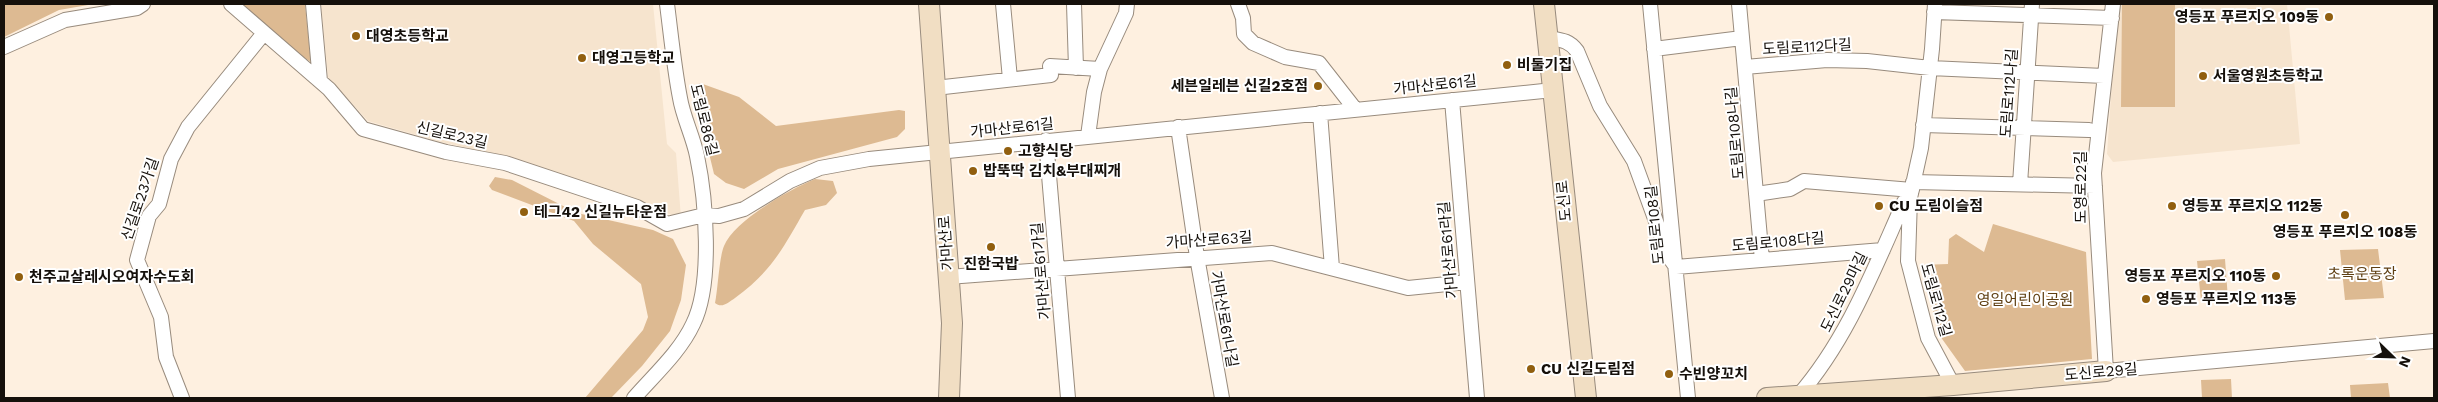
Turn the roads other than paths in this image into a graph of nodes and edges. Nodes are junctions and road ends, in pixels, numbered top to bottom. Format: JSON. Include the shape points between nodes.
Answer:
{"nodes":[{"id":1,"x":143,"y":4,"type":"edge"},
{"id":2,"x":231,"y":4,"type":"edge"},
{"id":3,"x":313,"y":4,"type":"edge"},
{"id":4,"x":667,"y":4,"type":"edge"},
{"id":5,"x":929,"y":4,"type":"edge"},
{"id":6,"x":1004,"y":4,"type":"edge"},
{"id":7,"x":1074,"y":4,"type":"edge"},
{"id":8,"x":1127,"y":4,"type":"edge"},
{"id":9,"x":1238,"y":4,"type":"edge"},
{"id":10,"x":1544,"y":4,"type":"edge"},
{"id":11,"x":1650,"y":4,"type":"edge"},
{"id":12,"x":1739,"y":4,"type":"edge"},
{"id":13,"x":1934,"y":8,"type":"edge"},
{"id":14,"x":2031,"y":9,"type":"edge"},
{"id":15,"x":2113,"y":11,"type":"edge"},
{"id":16,"x":264,"y":33,"type":"junction"},
{"id":17,"x":1548,"y":38,"type":"junction"},
{"id":18,"x":1742,"y":38,"type":"junction"},
{"id":19,"x":4,"y":47,"type":"edge"},
{"id":20,"x":1654,"y":49,"type":"junction"},
{"id":21,"x":1745,"y":67,"type":"junction"},
{"id":22,"x":1076,"y":68,"type":"junction"},
{"id":23,"x":1100,"y":68,"type":"junction"},
{"id":24,"x":1930,"y":68,"type":"junction"},
{"id":25,"x":2027,"y":72,"type":"junction"},
{"id":26,"x":2104,"y":76,"type":"junction"},
{"id":27,"x":1010,"y":80,"type":"junction"},
{"id":28,"x":320,"y":81,"type":"junction"},
{"id":29,"x":935,"y":88,"type":"junction"},
{"id":30,"x":1553,"y":90,"type":"junction"},
{"id":31,"x":1452,"y":100,"type":"junction"},
{"id":32,"x":1355,"y":109,"type":"junction"},
{"id":33,"x":1320,"y":113,"type":"junction"},
{"id":34,"x":1923,"y":125,"type":"junction"},
{"id":35,"x":1178,"y":127,"type":"junction"},
{"id":36,"x":2023,"y":128,"type":"junction"},
{"id":37,"x":2089,"y":130,"type":"dead end"},
{"id":38,"x":1088,"y":136,"type":"junction"},
{"id":39,"x":1046,"y":140,"type":"junction"},
{"id":40,"x":939,"y":151,"type":"junction"},
{"id":41,"x":2020,"y":184,"type":"junction"},
{"id":42,"x":2095,"y":186,"type":"junction"},
{"id":43,"x":1912,"y":190,"type":"junction"},
{"id":44,"x":1756,"y":194,"type":"junction"},
{"id":45,"x":704,"y":215,"type":"junction"},
{"id":46,"x":1883,"y":250,"type":"junction"},
{"id":47,"x":1197,"y":257,"type":"junction"},
{"id":48,"x":1762,"y":260,"type":"junction"},
{"id":49,"x":1676,"y":267,"type":"junction"},
{"id":50,"x":1059,"y":268,"type":"junction"},
{"id":51,"x":1332,"y":268,"type":"junction"},
{"id":52,"x":948,"y":277,"type":"junction"},
{"id":53,"x":1467,"y":282,"type":"junction"},
{"id":54,"x":2434,"y":340,"type":"edge"},
{"id":55,"x":2106,"y":371,"type":"junction"},
{"id":56,"x":1930,"y":392,"type":"edge"},
{"id":57,"x":1956,"y":394,"type":"edge"},
{"id":58,"x":1798,"y":396,"type":"junction"},
{"id":59,"x":182,"y":398,"type":"edge"},
{"id":60,"x":634,"y":398,"type":"edge"},
{"id":61,"x":949,"y":398,"type":"edge"},
{"id":62,"x":1068,"y":398,"type":"edge"},
{"id":63,"x":1222,"y":398,"type":"edge"},
{"id":64,"x":1477,"y":398,"type":"edge"},
{"id":65,"x":1586,"y":398,"type":"edge"},
{"id":66,"x":1688,"y":398,"type":"edge"},
{"id":67,"x":1774,"y":398,"type":"edge"}],
"edges":[{"from":1,"to":19,"type":"street","via":[[137,8],[65,20]]},
{"from":2,"to":16,"type":"street","name":"신길로23길"},
{"from":3,"to":28,"type":"street"},
{"from":4,"to":45,"type":"street","name":"도림로86길","via":[[680,99],[697,154]]},
{"from":5,"to":29,"type":"main road","name":"가마산로"},
{"from":6,"to":27,"type":"street"},
{"from":7,"to":22,"type":"street"},
{"from":8,"to":23,"type":"street"},
{"from":9,"to":32,"type":"street","via":[[1244,34],[1253,43],[1285,57],[1319,64]]},
{"from":10,"to":17,"type":"main road","name":"도신로"},
{"from":11,"to":20,"type":"street","name":"도림로108길"},
{"from":12,"to":18,"type":"street","name":"도림로108나길"},
{"from":13,"to":14,"type":"street","name":"도림로112길"},
{"from":13,"to":24,"type":"street","name":"도림로112길"},
{"from":14,"to":15,"type":"street","name":"도림로112길"},
{"from":14,"to":25,"type":"street","name":"도림로112나길"},
{"from":15,"to":26,"type":"street","name":"도영로22길"},
{"from":16,"to":28,"type":"street","name":"신길로23길"},
{"from":16,"to":59,"type":"street","name":"신길로23가길","via":[[188,127],[171,159],[159,204],[149,216],[137,260],[162,317],[166,357]]},
{"from":17,"to":30,"type":"main road","name":"도신로"},
{"from":17,"to":49,"type":"street","via":[[1571,43],[1577,51],[1600,106],[1634,160],[1669,257]]},
{"from":18,"to":20,"type":"street"},
{"from":18,"to":21,"type":"street","name":"도림로108나길"},
{"from":20,"to":49,"type":"street","name":"도림로108길"},
{"from":21,"to":24,"type":"street","name":"도림로112다길","via":[[1827,60]]},
{"from":21,"to":44,"type":"street","name":"도림로108나길"},
{"from":22,"to":23,"type":"street"},
{"from":22,"to":27,"type":"street","via":[[1050,66],[1051,75]]},
{"from":23,"to":38,"type":"street"},
{"from":24,"to":25,"type":"street"},
{"from":24,"to":34,"type":"street","name":"도림로112길"},
{"from":25,"to":26,"type":"street"},
{"from":25,"to":36,"type":"street","name":"도림로112나길"},
{"from":26,"to":42,"type":"street","name":"도영로22길"},
{"from":27,"to":29,"type":"street"},
{"from":28,"to":45,"type":"street","name":"신길로23길","via":[[363,129],[446,152],[505,163],[637,207],[667,224]]},
{"from":29,"to":40,"type":"main road","name":"가마산로"},
{"from":30,"to":31,"type":"street","name":"가마산로61길"},
{"from":30,"to":65,"type":"main road","name":"도신로"},
{"from":31,"to":32,"type":"street","name":"가마산로61길"},
{"from":31,"to":53,"type":"street","name":"가마산로61라길"},
{"from":32,"to":33,"type":"street","name":"가마산로61길"},
{"from":33,"to":35,"type":"street","name":"가마산로61길"},
{"from":33,"to":51,"type":"street"},
{"from":34,"to":36,"type":"street"},
{"from":34,"to":43,"type":"street","name":"도림로112길"},
{"from":35,"to":38,"type":"street","name":"가마산로61길"},
{"from":35,"to":47,"type":"street","name":"가마산로61나길"},
{"from":36,"to":37,"type":"street"},
{"from":36,"to":41,"type":"street","name":"도림로112나길"},
{"from":38,"to":39,"type":"street","name":"가마산로61길"},
{"from":39,"to":40,"type":"street","name":"가마산로61길"},
{"from":39,"to":50,"type":"street","name":"가마산로61가길","via":[[1055,256]]},
{"from":40,"to":45,"type":"street","name":"신길로23길","via":[[820,168],[790,181],[744,209],[719,216]]},
{"from":40,"to":52,"type":"main road","name":"가마산로"},
{"from":41,"to":42,"type":"street"},
{"from":41,"to":43,"type":"street"},
{"from":42,"to":55,"type":"street","name":"도영로22길"},
{"from":43,"to":44,"type":"street","via":[[1804,181],[1790,189]]},
{"from":43,"to":46,"type":"street","name":"도신로29마길"},
{"from":43,"to":57,"type":"street","name":"도림로112길","via":[[1908,261],[1928,338]]},
{"from":44,"to":48,"type":"street","name":"도림로108나길"},
{"from":45,"to":60,"type":"street","name":"도림로86길","via":[[703,282],[693,324],[677,350]]},
{"from":46,"to":48,"type":"street","name":"도림로108다길"},
{"from":46,"to":58,"type":"street","name":"도신로29마길","via":[[1842,337]]},
{"from":47,"to":50,"type":"street","name":"가마산로63길"},
{"from":47,"to":51,"type":"street","name":"가마산로63길","via":[[1272,253]]},
{"from":47,"to":63,"type":"street","name":"가마산로61나길"},
{"from":48,"to":49,"type":"street","name":"도림로108다길"},
{"from":49,"to":66,"type":"street","name":"도림로108길"},
{"from":50,"to":52,"type":"street","name":"가마산로63길"},
{"from":50,"to":62,"type":"street","name":"가마산로61가길"},
{"from":51,"to":53,"type":"street","name":"가마산로63길","via":[[1408,288]]},
{"from":52,"to":61,"type":"main road","name":"가마산로","via":[[952,323]]},
{"from":53,"to":64,"type":"street","name":"가마산로61라길"},
{"from":54,"to":55,"type":"street","name":"도신로29길"},
{"from":55,"to":57,"type":"main road","name":"도신로29길"},
{"from":56,"to":57,"type":"main road","name":"도신로29길"},
{"from":56,"to":58,"type":"main road","name":"도신로29길"},
{"from":58,"to":67,"type":"main road","name":"도신로29길"}]}
